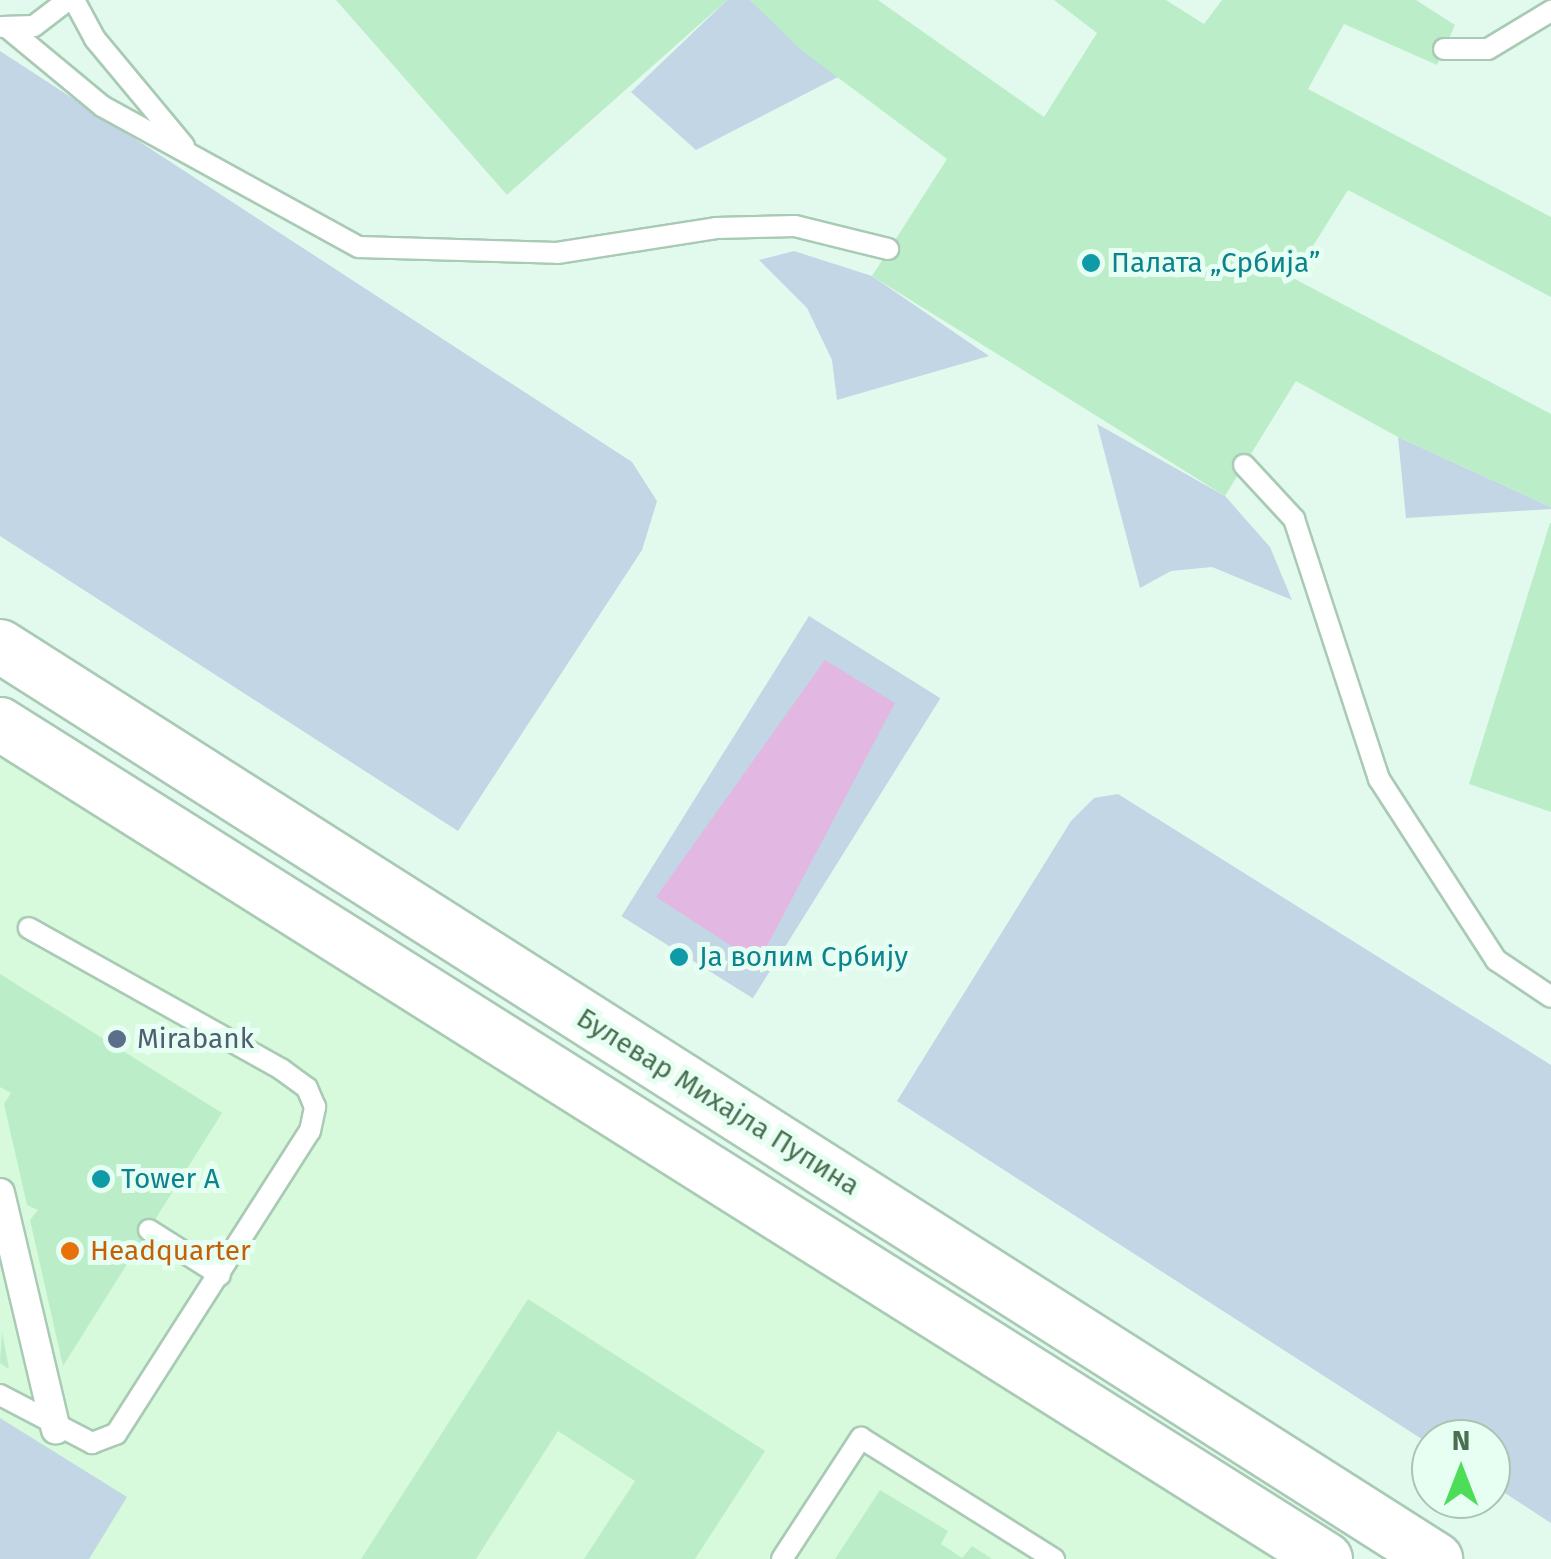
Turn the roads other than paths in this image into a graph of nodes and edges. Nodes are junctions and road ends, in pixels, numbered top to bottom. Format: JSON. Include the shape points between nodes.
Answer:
{"nodes":[{"id":1,"x":71,"y":0,"type":"edge"},
{"id":2,"x":1551,"y":11,"type":"edge"},
{"id":3,"x":5,"y":28,"type":"edge"},
{"id":4,"x":1444,"y":50,"type":"dead end"},
{"id":5,"x":188,"y":152,"type":"junction"},
{"id":6,"x":888,"y":250,"type":"dead end"},
{"id":7,"x":1244,"y":465,"type":"dead end"},
{"id":8,"x":0,"y":646,"type":"edge"},
{"id":9,"x":0,"y":724,"type":"edge"},
{"id":10,"x":28,"y":928,"type":"dead end"},
{"id":11,"x":1551,"y":998,"type":"edge"},
{"id":12,"x":634,"y":1048,"type":"junction"},
{"id":13,"x":602,"y":1102,"type":"junction"},
{"id":14,"x":0,"y":1193,"type":"edge"},
{"id":15,"x":149,"y":1230,"type":"dead end"},
{"id":16,"x":220,"y":1275,"type":"junction"},
{"id":17,"x":0,"y":1395,"type":"edge"},
{"id":18,"x":56,"y":1430,"type":"junction"},
{"id":19,"x":782,"y":1559,"type":"edge"},
{"id":20,"x":1054,"y":1559,"type":"edge"},
{"id":21,"x":1326,"y":1559,"type":"edge"},
{"id":22,"x":1436,"y":1559,"type":"edge"}],
"edges":[{"from":1,"to":3,"type":"lane","via":[[34,26]]},
{"from":1,"to":5,"type":"lane"},
{"from":2,"to":4,"type":"lane","via":[[1488,50]]},
{"from":3,"to":5,"type":"lane","via":[[102,106]]},
{"from":5,"to":6,"type":"lane","via":[[359,247],[556,253],[716,228],[796,226]]},
{"from":7,"to":11,"type":"lane","via":[[1294,519],[1379,779],[1496,960]]},
{"from":8,"to":12,"type":"main road","name":"Булевар Михајла Пупина"},
{"from":9,"to":13,"type":"main road"},
{"from":10,"to":16,"type":"lane","via":[[307,1088],[316,1107],[310,1131]]},
{"from":12,"to":13,"type":"main road"},
{"from":12,"to":22,"type":"main road","name":"Булевар Михајла Пупина"},
{"from":13,"to":21,"type":"main road"},
{"from":14,"to":18,"type":"street"},
{"from":15,"to":16,"type":"lane"},
{"from":16,"to":18,"type":"lane","via":[[116,1434],[92,1443]]},
{"from":17,"to":18,"type":"lane"},
{"from":19,"to":20,"type":"lane","via":[[861,1438]]}]}
